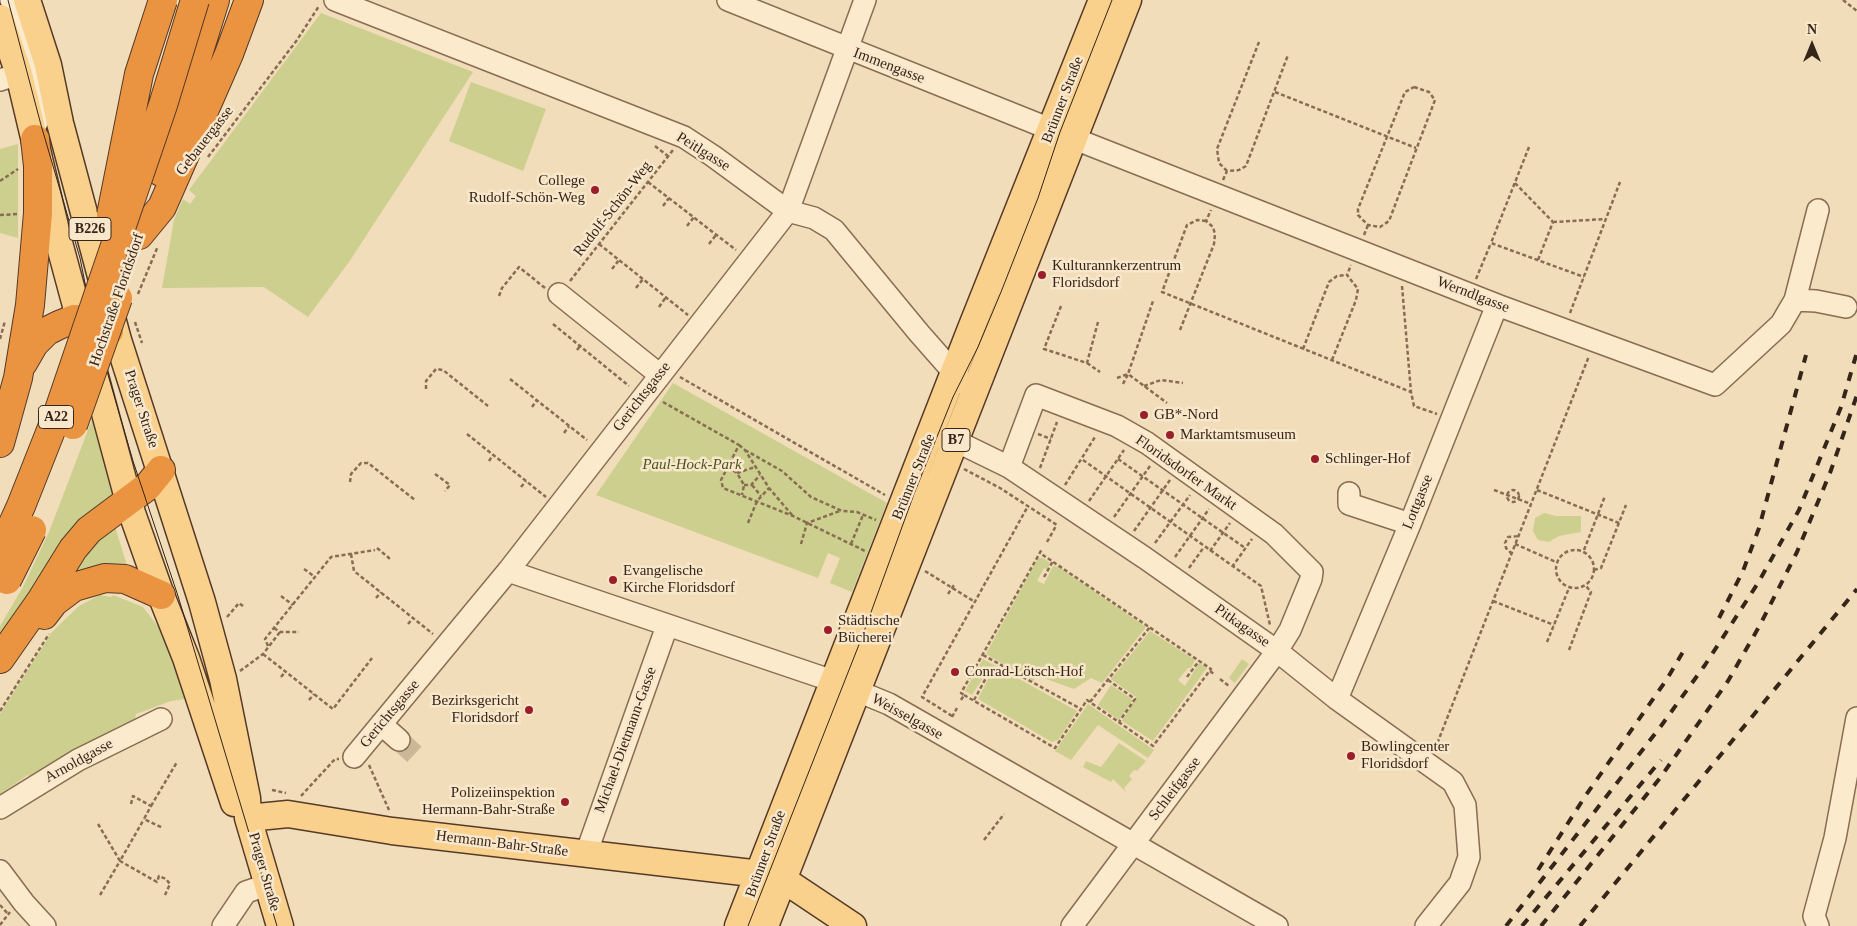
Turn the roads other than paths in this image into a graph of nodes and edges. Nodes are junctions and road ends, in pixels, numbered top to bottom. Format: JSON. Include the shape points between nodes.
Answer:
{"nodes":[{"id":1,"x":11,"y":0,"type":"edge"},
{"id":2,"x":27,"y":0,"type":"edge"},
{"id":3,"x":163,"y":0,"type":"edge"},
{"id":4,"x":195,"y":0,"type":"edge"},
{"id":5,"x":215,"y":0,"type":"edge"},
{"id":6,"x":249,"y":0,"type":"edge"},
{"id":7,"x":335,"y":0,"type":"edge"},
{"id":8,"x":728,"y":0,"type":"edge"},
{"id":9,"x":865,"y":0,"type":"edge"},
{"id":10,"x":1102,"y":0,"type":"edge"},
{"id":11,"x":1115,"y":0,"type":"edge"},
{"id":12,"x":1128,"y":0,"type":"edge"},
{"id":13,"x":0,"y":18,"type":"edge"},
{"id":14,"x":847,"y":49,"type":"junction"},
{"id":15,"x":9,"y":77,"type":"edge"},
{"id":16,"x":1063,"y":134,"type":"junction"},
{"id":17,"x":35,"y":139,"type":"junction"},
{"id":18,"x":788,"y":211,"type":"junction"},
{"id":19,"x":1817,"y":218,"type":"dead end"},
{"id":20,"x":149,"y":240,"type":"junction"},
{"id":21,"x":105,"y":278,"type":"junction"},
{"id":22,"x":559,"y":294,"type":"road end"},
{"id":23,"x":1796,"y":300,"type":"junction"},
{"id":24,"x":1497,"y":305,"type":"junction"},
{"id":25,"x":1846,"y":307,"type":"dead end"},
{"id":26,"x":80,"y":320,"type":"junction"},
{"id":27,"x":117,"y":334,"type":"junction"},
{"id":28,"x":18,"y":378,"type":"junction"},
{"id":29,"x":654,"y":383,"type":"junction"},
{"id":30,"x":964,"y":383,"type":"junction"},
{"id":31,"x":0,"y":443,"type":"edge"},
{"id":32,"x":946,"y":445,"type":"junction"},
{"id":33,"x":1009,"y":467,"type":"junction"},
{"id":34,"x":161,"y":470,"type":"junction"},
{"id":35,"x":1349,"y":493,"type":"dead end"},
{"id":36,"x":129,"y":501,"type":"junction"},
{"id":37,"x":1410,"y":524,"type":"junction"},
{"id":38,"x":0,"y":552,"type":"edge"},
{"id":39,"x":508,"y":571,"type":"junction"},
{"id":40,"x":0,"y":593,"type":"edge"},
{"id":41,"x":161,"y":595,"type":"junction"},
{"id":42,"x":667,"y":626,"type":"junction"},
{"id":43,"x":22,"y":630,"type":"junction"},
{"id":44,"x":1277,"y":651,"type":"junction"},
{"id":45,"x":0,"y":659,"type":"edge"},
{"id":46,"x":846,"y":686,"type":"junction"},
{"id":47,"x":1337,"y":699,"type":"junction"},
{"id":48,"x":161,"y":718,"type":"dead end"},
{"id":49,"x":1857,"y":718,"type":"edge"},
{"id":50,"x":381,"y":724,"type":"junction"},
{"id":51,"x":398,"y":740,"type":"tunnel mouth"},
{"id":52,"x":354,"y":757,"type":"road end"},
{"id":53,"x":0,"y":808,"type":"edge"},
{"id":54,"x":248,"y":818,"type":"junction"},
{"id":55,"x":1134,"y":844,"type":"junction"},
{"id":56,"x":586,"y":854,"type":"junction"},
{"id":57,"x":0,"y":870,"type":"edge"},
{"id":58,"x":773,"y":871,"type":"junction"},
{"id":59,"x":268,"y":885,"type":"junction"},
{"id":60,"x":45,"y":926,"type":"edge"},
{"id":61,"x":224,"y":926,"type":"edge"},
{"id":62,"x":280,"y":926,"type":"edge"},
{"id":63,"x":738,"y":926,"type":"edge"},
{"id":64,"x":752,"y":926,"type":"edge"},
{"id":65,"x":765,"y":926,"type":"edge"},
{"id":66,"x":854,"y":926,"type":"edge"},
{"id":67,"x":1072,"y":926,"type":"edge"},
{"id":68,"x":1277,"y":926,"type":"edge"},
{"id":69,"x":1426,"y":926,"type":"edge"},
{"id":70,"x":1818,"y":926,"type":"edge"}],
"edges":[{"from":1,"to":17,"type":"street","name":"Prager Straße","via":[[38,95]]},
{"from":2,"to":27,"type":"main road","name":"Prager Straße","number":"B226","via":[[48,65],[60,124]]},
{"from":3,"to":21,"type":"highway","bridge":true,"via":[[131,110],[110,221]]},
{"from":4,"to":21,"type":"highway","name":"Hochstraße Floridsdorf","number":"A22","bridge":true},
{"from":5,"to":20,"type":"highway","name":"Hochstraße Floridsdorf","number":"A22"},
{"from":6,"to":20,"type":"highway","via":[[230,54]]},
{"from":7,"to":18,"type":"street","name":"Peitlgasse","via":[[684,137]]},
{"from":8,"to":14,"type":"street","name":"Immengasse"},
{"from":9,"to":14,"type":"street","name":"Gerichtsgasse"},
{"from":10,"to":16,"type":"main road","name":"Brünner Straße","number":"B7"},
{"from":11,"to":16,"type":"street","name":"Brünner Straße"},
{"from":12,"to":16,"type":"main road","name":"Brünner Straße","number":"B7"},
{"from":13,"to":15,"type":"main road","name":"Prager Straße","number":"B226"},
{"from":14,"to":16,"type":"street","name":"Immengasse"},
{"from":14,"to":18,"type":"street","name":"Gerichtsgasse"},
{"from":15,"to":17,"type":"main road","name":"Prager Straße","number":"B226"},
{"from":16,"to":24,"type":"street","name":"Werndlgasse"},
{"from":16,"to":30,"type":"main road","name":"Brünner Straße","number":"B7"},
{"from":16,"to":30,"type":"street","name":"Brünner Straße","via":[[988,335]]},
{"from":17,"to":26,"type":"main road","name":"Prager Straße","number":"B226"},
{"from":17,"to":28,"type":"highway","via":[[38,214],[30,305]]},
{"from":18,"to":29,"type":"street","name":"Gerichtsgasse"},
{"from":18,"to":30,"type":"street","name":"Peitlgasse","via":[[814,218],[834,230]]},
{"from":19,"to":23,"type":"street","name":"Werndlgasse"},
{"from":20,"to":40,"type":"highway","name":"Hochstraße Floridsdorf","number":"A22","bridge":true,"via":[[51,483]]},
{"from":21,"to":38,"type":"highway","name":"Hochstraße Floridsdorf","number":"A22","bridge":true,"via":[[36,469]]},
{"from":22,"to":29,"type":"street"},
{"from":23,"to":24,"type":"street","name":"Werndlgasse","via":[[1781,324],[1715,385]]},
{"from":23,"to":25,"type":"street"},
{"from":24,"to":37,"type":"street","name":"Lottgasse"},
{"from":26,"to":27,"type":"highway","via":[[88,320]]},
{"from":26,"to":28,"type":"highway","via":[[47,331],[27,355]]},
{"from":26,"to":36,"type":"main road","name":"Prager Straße","number":"B226"},
{"from":27,"to":34,"type":"main road","name":"Prager Straße","number":"B226"},
{"from":28,"to":31,"type":"highway"},
{"from":29,"to":39,"type":"street","name":"Gerichtsgasse"},
{"from":30,"to":32,"type":"main road","name":"Brünner Straße","number":"B7"},
{"from":32,"to":33,"type":"street","name":"Pitkagasse"},
{"from":32,"to":46,"type":"main road","name":"Brünner Straße","number":"B7"},
{"from":33,"to":44,"type":"street","name":"Pitkagasse"},
{"from":33,"to":44,"type":"street","name":"Floridsdorfer Markt","via":[[1036,395],[1104,420],[1160,453],[1274,534],[1312,572],[1290,630]]},
{"from":34,"to":36,"type":"highway","via":[[156,479]]},
{"from":34,"to":54,"type":"main road","name":"Prager Straße","number":"B226","via":[[223,679],[247,798]]},
{"from":35,"to":37,"type":"street","via":[[1349,504]]},
{"from":36,"to":41,"type":"main road","name":"Prager Straße","number":"B226"},
{"from":36,"to":43,"type":"highway","via":[[90,530],[73,549]]},
{"from":37,"to":47,"type":"street","name":"Lottgasse"},
{"from":39,"to":42,"type":"street","name":"Weisselgasse"},
{"from":39,"to":50,"type":"street","name":"Gerichtsgasse"},
{"from":41,"to":43,"type":"highway","via":[[119,578],[88,581],[74,587]]},
{"from":41,"to":54,"type":"main road","name":"Prager Straße","number":"B226","via":[[186,658],[233,802]]},
{"from":42,"to":46,"type":"street","name":"Weisselgasse"},
{"from":42,"to":56,"type":"street","name":"Michael-Dietmann-Gasse"},
{"from":43,"to":45,"type":"highway"},
{"from":44,"to":47,"type":"street","name":"Pitkagasse"},
{"from":44,"to":55,"type":"street","name":"Schleifgasse"},
{"from":46,"to":55,"type":"street","name":"Weisselgasse","via":[[889,704]]},
{"from":46,"to":58,"type":"main road","name":"Brünner Straße","number":"B7"},
{"from":47,"to":69,"type":"street","name":"Pitkagasse","via":[[1453,782],[1465,805],[1469,857],[1460,883]]},
{"from":48,"to":53,"type":"street","name":"Arnoldgasse","via":[[78,760]]},
{"from":49,"to":70,"type":"street","via":[[1835,838],[1814,916]]},
{"from":50,"to":51,"type":"street"},
{"from":50,"to":52,"type":"street","name":"Gerichtsgasse"},
{"from":54,"to":56,"type":"main road","name":"Hermann-Bahr-Straße","via":[[288,814],[392,831]]},
{"from":54,"to":59,"type":"main road","name":"Prager Straße","number":"B226"},
{"from":55,"to":67,"type":"street","name":"Schleifgasse"},
{"from":55,"to":68,"type":"street","name":"Weisselgasse"},
{"from":56,"to":58,"type":"main road","name":"Hermann-Bahr-Straße"},
{"from":57,"to":60,"type":"street"},
{"from":58,"to":63,"type":"main road","name":"Brünner Straße","number":"B7"},
{"from":58,"to":64,"type":"street"},
{"from":58,"to":65,"type":"main road","name":"Brünner Straße","number":"B7"},
{"from":58,"to":66,"type":"main road"},
{"from":59,"to":61,"type":"street","via":[[246,892]]},
{"from":59,"to":62,"type":"main road","name":"Prager Straße","number":"B226"}]}
